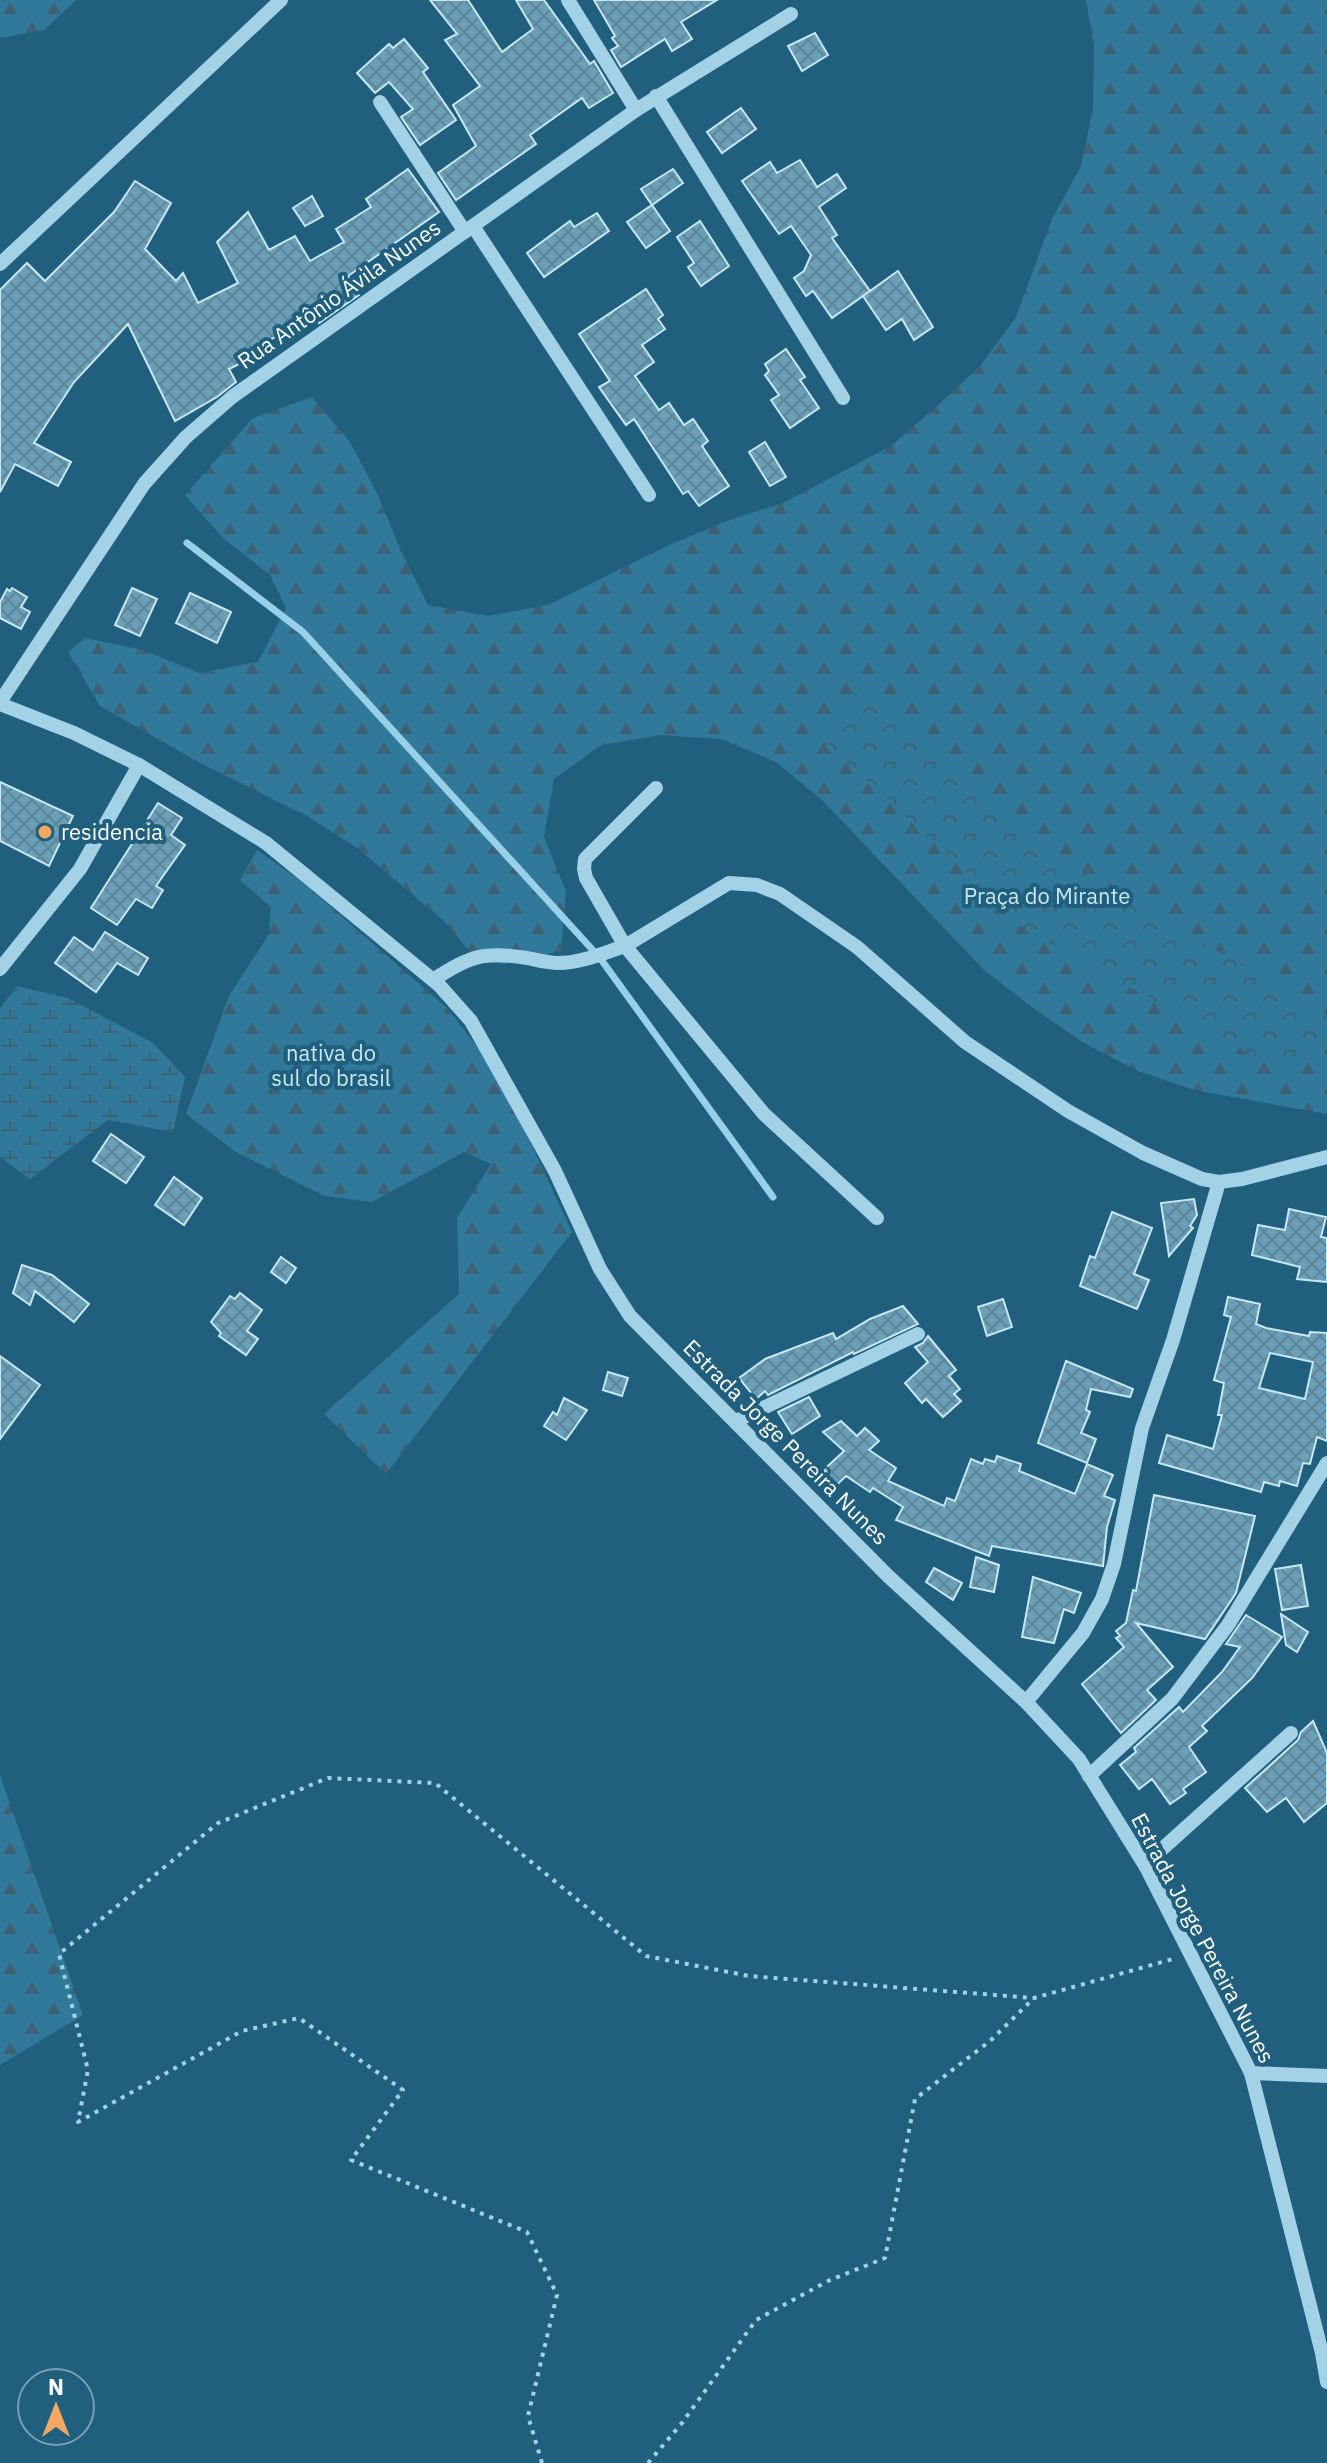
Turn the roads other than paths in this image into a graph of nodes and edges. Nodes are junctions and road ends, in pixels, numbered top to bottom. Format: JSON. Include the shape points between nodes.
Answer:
{"nodes":[{"id":1,"x":281,"y":0,"type":"edge"},
{"id":2,"x":568,"y":0,"type":"edge"},
{"id":3,"x":791,"y":14,"type":"dead end"},
{"id":4,"x":656,"y":96,"type":"junction"},
{"id":5,"x":380,"y":102,"type":"dead end"},
{"id":6,"x":636,"y":110,"type":"junction"},
{"id":7,"x":469,"y":229,"type":"junction"},
{"id":8,"x":0,"y":264,"type":"edge"},
{"id":9,"x":843,"y":398,"type":"dead end"},
{"id":10,"x":649,"y":495,"type":"dead end"},
{"id":11,"x":0,"y":703,"type":"edge"},
{"id":12,"x":139,"y":765,"type":"junction"},
{"id":13,"x":656,"y":788,"type":"dead end"},
{"id":14,"x":625,"y":946,"type":"junction"},
{"id":15,"x":0,"y":969,"type":"edge"},
{"id":16,"x":433,"y":980,"type":"junction"},
{"id":17,"x":1327,"y":1157,"type":"edge"},
{"id":18,"x":1219,"y":1182,"type":"junction"},
{"id":19,"x":877,"y":1218,"type":"dead end"},
{"id":20,"x":918,"y":1334,"type":"dead end"},
{"id":21,"x":736,"y":1421,"type":"junction"},
{"id":22,"x":1327,"y":1463,"type":"edge"},
{"id":23,"x":1026,"y":1702,"type":"junction"},
{"id":24,"x":1291,"y":1733,"type":"dead end"},
{"id":25,"x":1089,"y":1776,"type":"junction"},
{"id":26,"x":1146,"y":1867,"type":"junction"},
{"id":27,"x":1251,"y":2073,"type":"junction"},
{"id":28,"x":1327,"y":2076,"type":"edge"},
{"id":29,"x":1325,"y":2354,"type":"edge"},
{"id":30,"x":1327,"y":2382,"type":"edge"}],
"edges":[{"from":1,"to":8,"type":"street"},
{"from":2,"to":6,"type":"street"},
{"from":3,"to":4,"type":"street","name":"Rua Antônio Ávila Nunes"},
{"from":4,"to":6,"type":"street","name":"Rua Antônio Ávila Nunes"},
{"from":4,"to":9,"type":"street"},
{"from":5,"to":7,"type":"street"},
{"from":6,"to":7,"type":"street","name":"Rua Antônio Ávila Nunes"},
{"from":7,"to":10,"type":"street"},
{"from":7,"to":11,"type":"street","name":"Rua Antônio Ávila Nunes","via":[[232,397],[186,437],[144,484]]},
{"from":11,"to":12,"type":"street","name":"Estrada Jorge Pereira Nunes"},
{"from":12,"to":15,"type":"street","via":[[80,869]]},
{"from":12,"to":16,"type":"street","name":"Estrada Jorge Pereira Nunes","via":[[266,843]]},
{"from":13,"to":14,"type":"street","via":[[585,859],[586,878]]},
{"from":14,"to":16,"type":"street","via":[[558,963],[478,955]]},
{"from":14,"to":18,"type":"street","via":[[729,883],[780,894],[857,947],[965,1042],[1068,1111],[1143,1153]]},
{"from":14,"to":19,"type":"street","via":[[764,1114]]},
{"from":16,"to":21,"type":"street","name":"Estrada Jorge Pereira Nunes","via":[[471,1021],[555,1171],[600,1269],[630,1316]]},
{"from":17,"to":18,"type":"street"},
{"from":18,"to":23,"type":"street","via":[[1142,1428],[1102,1599],[1083,1633]]},
{"from":20,"to":21,"type":"street"},
{"from":21,"to":23,"type":"street","name":"Estrada Jorge Pereira Nunes","via":[[888,1576]]},
{"from":22,"to":25,"type":"street","via":[[1228,1625],[1172,1699]]},
{"from":23,"to":25,"type":"street","name":"Estrada Jorge Pereira Nunes"},
{"from":24,"to":26,"type":"street"},
{"from":25,"to":26,"type":"street","name":"Estrada Jorge Pereira Nunes"},
{"from":26,"to":27,"type":"street","name":"Estrada Jorge Pereira Nunes"},
{"from":27,"to":28,"type":"street"},
{"from":27,"to":29,"type":"street","name":"Estrada Jorge Pereira Nunes"},
{"from":29,"to":30,"type":"street","name":"Estrada Jorge Pereira Nunes"}]}
